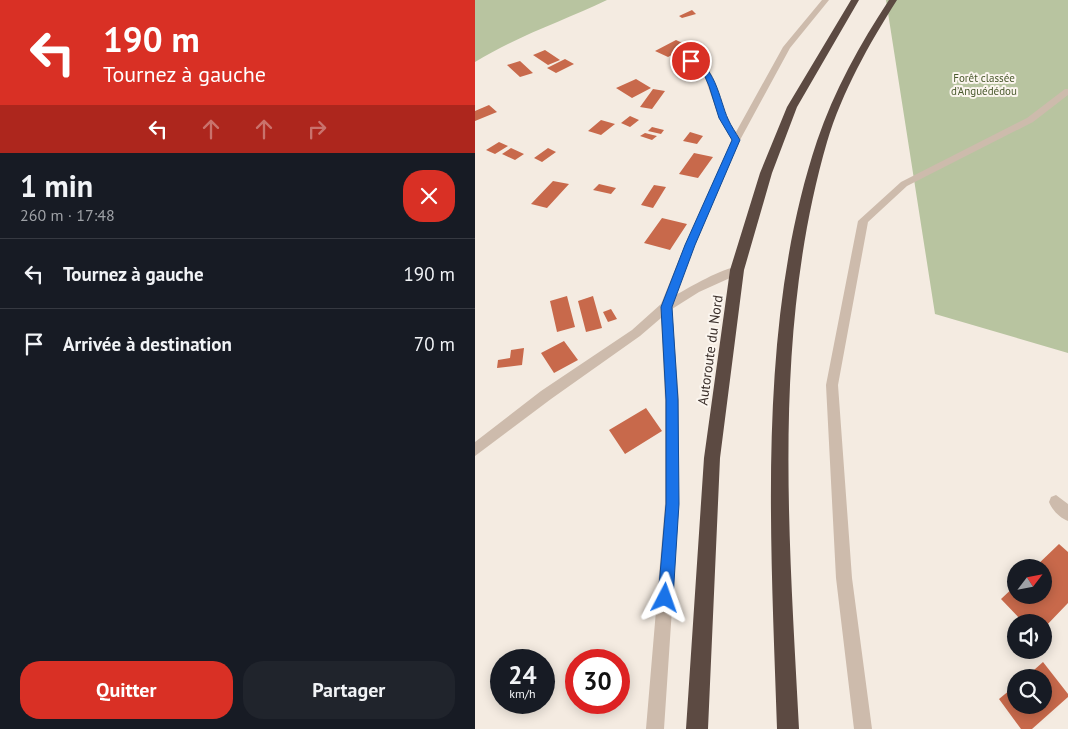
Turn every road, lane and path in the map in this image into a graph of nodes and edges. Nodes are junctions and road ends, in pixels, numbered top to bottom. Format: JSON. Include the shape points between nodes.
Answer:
{"nodes":[{"id":1,"x":826,"y":0,"type":"edge"},
{"id":2,"x":855,"y":0,"type":"edge"},
{"id":3,"x":893,"y":0,"type":"edge"},
{"id":4,"x":691,"y":61,"type":"dead end"},
{"id":5,"x":1068,"y":92,"type":"edge"},
{"id":6,"x":736,"y":140,"type":"junction"},
{"id":7,"x":737,"y":270,"type":"junction"},
{"id":8,"x":666,"y":307,"type":"junction"},
{"id":9,"x":475,"y":450,"type":"edge"},
{"id":10,"x":1056,"y":502,"type":"dead end"},
{"id":11,"x":1068,"y":514,"type":"edge"},
{"id":12,"x":655,"y":729,"type":"edge"},
{"id":13,"x":697,"y":729,"type":"edge"},
{"id":14,"x":788,"y":729,"type":"edge"},
{"id":15,"x":863,"y":729,"type":"edge"}],
"edges":[{"from":1,"to":6,"type":"street","via":[[787,47]]},
{"from":2,"to":7,"type":"highway","name":"Autoroute du Nord","via":[[793,108],[766,174]]},
{"from":3,"to":14,"type":"highway","via":[[849,79],[823,140],[809,187],[791,296],[781,461]]},
{"from":4,"to":6,"type":"street","via":[[705,71],[723,118]]},
{"from":5,"to":15,"type":"street","via":[[1030,120],[904,184],[863,221],[832,385],[844,578]]},
{"from":6,"to":8,"type":"street"},
{"from":7,"to":8,"type":"street"},
{"from":7,"to":13,"type":"highway","name":"Autoroute du Nord","via":[[712,458]]},
{"from":8,"to":9,"type":"street","via":[[636,333],[546,395]]},
{"from":8,"to":12,"type":"street","via":[[672,400],[672,504]]},
{"from":10,"to":11,"type":"street"}]}
